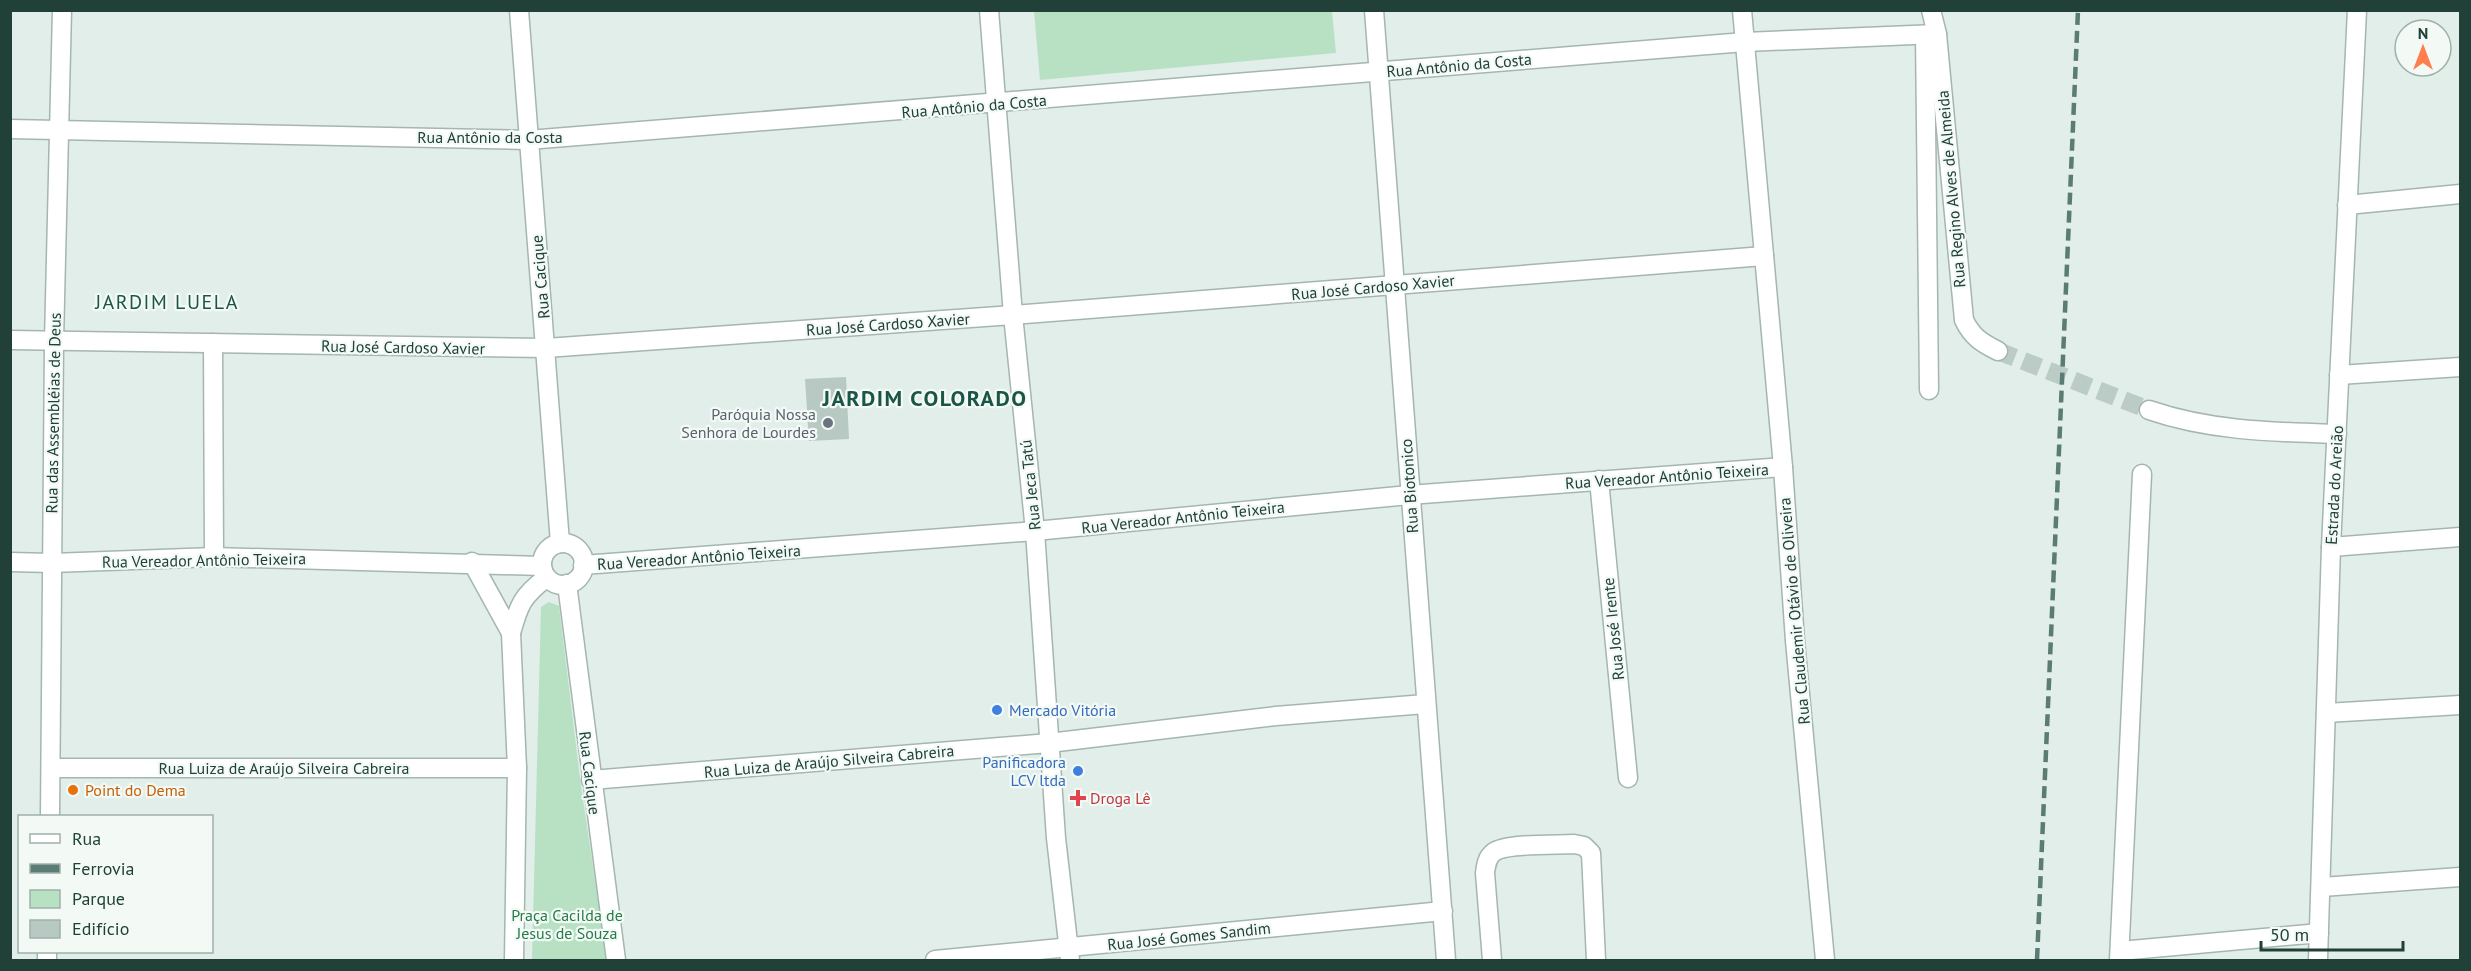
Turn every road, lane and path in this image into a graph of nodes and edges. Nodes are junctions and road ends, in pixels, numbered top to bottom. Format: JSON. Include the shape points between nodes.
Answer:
{"nodes":[{"id":1,"x":62,"y":10,"type":"edge"},
{"id":2,"x":519,"y":10,"type":"edge"},
{"id":3,"x":989,"y":10,"type":"edge"},
{"id":4,"x":1374,"y":10,"type":"edge"},
{"id":5,"x":1742,"y":10,"type":"edge"},
{"id":6,"x":1931,"y":10,"type":"edge"},
{"id":7,"x":2357,"y":10,"type":"edge"},
{"id":8,"x":1931,"y":34,"type":"junction"},
{"id":9,"x":1745,"y":42,"type":"junction"},
{"id":10,"x":1378,"y":72,"type":"junction"},
{"id":11,"x":996,"y":104,"type":"junction"},
{"id":12,"x":10,"y":129,"type":"edge"},
{"id":13,"x":60,"y":129,"type":"junction"},
{"id":14,"x":528,"y":140,"type":"junction"},
{"id":15,"x":2460,"y":194,"type":"edge"},
{"id":16,"x":2347,"y":205,"type":"junction"},
{"id":17,"x":1764,"y":256,"type":"junction"},
{"id":18,"x":1396,"y":285,"type":"junction"},
{"id":19,"x":1013,"y":315,"type":"junction"},
{"id":20,"x":10,"y":340,"type":"edge"},
{"id":21,"x":54,"y":341,"type":"junction"},
{"id":22,"x":213,"y":343,"type":"junction"},
{"id":23,"x":546,"y":348,"type":"junction"},
{"id":24,"x":1998,"y":351,"type":"tunnel mouth"},
{"id":25,"x":2460,"y":367,"type":"edge"},
{"id":26,"x":2339,"y":375,"type":"junction"},
{"id":27,"x":1929,"y":390,"type":"dead end"},
{"id":28,"x":2148,"y":410,"type":"tunnel mouth"},
{"id":29,"x":2337,"y":434,"type":"junction"},
{"id":30,"x":1783,"y":467,"type":"junction"},
{"id":31,"x":2142,"y":474,"type":"dead end"},
{"id":32,"x":1599,"y":480,"type":"junction"},
{"id":33,"x":1409,"y":495,"type":"junction"},
{"id":34,"x":1035,"y":531,"type":"junction"},
{"id":35,"x":2460,"y":537,"type":"edge"},
{"id":36,"x":560,"y":543,"type":"junction"},
{"id":37,"x":2331,"y":547,"type":"junction"},
{"id":38,"x":214,"y":557,"type":"junction"},
{"id":39,"x":10,"y":562,"type":"edge"},
{"id":40,"x":472,"y":562,"type":"junction"},
{"id":41,"x":52,"y":563,"type":"junction"},
{"id":42,"x":584,"y":565,"type":"junction"},
{"id":43,"x":544,"y":572,"type":"junction"},
{"id":44,"x":567,"y":584,"type":"junction"},
{"id":45,"x":510,"y":633,"type":"junction"},
{"id":46,"x":1425,"y":704,"type":"junction"},
{"id":47,"x":2460,"y":705,"type":"edge"},
{"id":48,"x":2326,"y":713,"type":"junction"},
{"id":49,"x":1049,"y":743,"type":"junction"},
{"id":50,"x":51,"y":768,"type":"junction"},
{"id":51,"x":517,"y":768,"type":"junction"},
{"id":52,"x":1628,"y":778,"type":"dead end"},
{"id":53,"x":591,"y":780,"type":"junction"},
{"id":54,"x":50,"y":815,"type":"edge"},
{"id":55,"x":2460,"y":878,"type":"edge"},
{"id":56,"x":2322,"y":886,"type":"junction"},
{"id":57,"x":1443,"y":911,"type":"junction"},
{"id":58,"x":2319,"y":933,"type":"junction"},
{"id":59,"x":1069,"y":954,"type":"edge"},
{"id":60,"x":2120,"y":956,"type":"edge"},
{"id":61,"x":514,"y":960,"type":"edge"},
{"id":62,"x":616,"y":960,"type":"edge"},
{"id":63,"x":935,"y":960,"type":"edge"},
{"id":64,"x":1446,"y":960,"type":"edge"},
{"id":65,"x":1492,"y":960,"type":"edge"},
{"id":66,"x":1596,"y":960,"type":"edge"},
{"id":67,"x":1826,"y":960,"type":"edge"},
{"id":68,"x":2318,"y":960,"type":"edge"}],
"edges":[{"from":1,"to":13,"type":"street","name":"Rua das Assembléias de Deus"},
{"from":2,"to":14,"type":"street","name":"Rua Cacique"},
{"from":3,"to":11,"type":"street","name":"Rua Jeca Tatú"},
{"from":4,"to":10,"type":"street","name":"Rua Biotonico"},
{"from":5,"to":9,"type":"street","name":"Rua Claudemir Otávio de Oliveira"},
{"from":6,"to":8,"type":"street","name":"Rua Regino Alves de Almeida"},
{"from":7,"to":16,"type":"street","name":"Estrada do Areião"},
{"from":8,"to":9,"type":"street","name":"Rua Antônio da Costa"},
{"from":8,"to":24,"type":"street","name":"Rua Regino Alves de Almeida","via":[[1964,320],[1979,341]]},
{"from":8,"to":27,"type":"street"},
{"from":9,"to":10,"type":"street","name":"Rua Antônio da Costa"},
{"from":9,"to":17,"type":"street","name":"Rua Claudemir Otávio de Oliveira"},
{"from":10,"to":11,"type":"street","name":"Rua Antônio da Costa"},
{"from":10,"to":18,"type":"street","name":"Rua Biotonico"},
{"from":11,"to":14,"type":"street","name":"Rua Antônio da Costa"},
{"from":11,"to":19,"type":"street","name":"Rua Jeca Tatú"},
{"from":12,"to":13,"type":"street","name":"Rua Antônio da Costa"},
{"from":13,"to":14,"type":"street","name":"Rua Antônio da Costa"},
{"from":13,"to":21,"type":"street","name":"Rua das Assembléias de Deus"},
{"from":14,"to":23,"type":"street","name":"Rua Cacique"},
{"from":15,"to":16,"type":"street"},
{"from":16,"to":26,"type":"street","name":"Estrada do Areião"},
{"from":17,"to":18,"type":"street","name":"Rua José Cardoso Xavier"},
{"from":17,"to":30,"type":"street","name":"Rua Claudemir Otávio de Oliveira"},
{"from":18,"to":19,"type":"street","name":"Rua José Cardoso Xavier"},
{"from":18,"to":33,"type":"street","name":"Rua Biotonico"},
{"from":19,"to":23,"type":"street","name":"Rua José Cardoso Xavier"},
{"from":19,"to":34,"type":"street","name":"Rua Jeca Tatú"},
{"from":20,"to":21,"type":"street","name":"Rua José Cardoso Xavier"},
{"from":21,"to":22,"type":"street","name":"Rua José Cardoso Xavier"},
{"from":21,"to":41,"type":"street","name":"Rua das Assembléias de Deus"},
{"from":22,"to":23,"type":"street","name":"Rua José Cardoso Xavier"},
{"from":22,"to":38,"type":"street"},
{"from":23,"to":36,"type":"street","name":"Rua Cacique"},
{"from":25,"to":26,"type":"street"},
{"from":26,"to":29,"type":"street","name":"Estrada do Areião"},
{"from":28,"to":29,"type":"street","via":[[2218,428]]},
{"from":29,"to":37,"type":"street","name":"Estrada do Areião"},
{"from":30,"to":32,"type":"street","name":"Rua Vereador Antônio Teixeira"},
{"from":30,"to":67,"type":"street","name":"Rua Claudemir Otávio de Oliveira","via":[[1795,641]]},
{"from":31,"to":60,"type":"street"},
{"from":32,"to":33,"type":"street","name":"Rua Vereador Antônio Teixeira"},
{"from":32,"to":52,"type":"street","name":"Rua José Irente"},
{"from":33,"to":34,"type":"street","name":"Rua Vereador Antônio Teixeira"},
{"from":33,"to":46,"type":"street","name":"Rua Biotonico"},
{"from":34,"to":42,"type":"street","name":"Rua Vereador Antônio Teixeira"},
{"from":34,"to":49,"type":"street","name":"Rua Jeca Tatú"},
{"from":35,"to":37,"type":"street"},
{"from":36,"to":42,"type":"street","via":[[575,547]]},
{"from":36,"to":43,"type":"street","via":[[545,553]]},
{"from":37,"to":48,"type":"street","name":"Estrada do Areião"},
{"from":38,"to":40,"type":"street","name":"Rua Vereador Antônio Teixeira"},
{"from":38,"to":41,"type":"street","name":"Rua Vereador Antônio Teixeira"},
{"from":39,"to":41,"type":"street","name":"Rua Vereador Antônio Teixeira"},
{"from":40,"to":43,"type":"street","name":"Rua Vereador Antônio Teixeira"},
{"from":40,"to":45,"type":"street"},
{"from":41,"to":50,"type":"street","name":"Rua das Assembléias de Deus"},
{"from":42,"to":44,"type":"street","via":[[578,578]]},
{"from":43,"to":44,"type":"street","via":[[553,582]]},
{"from":43,"to":45,"type":"street","via":[[520,603]]},
{"from":44,"to":53,"type":"street","name":"Rua Cacique"},
{"from":45,"to":51,"type":"street"},
{"from":46,"to":49,"type":"street","name":"Rua Luiza de Araújo Silveira Cabreira","via":[[1276,716]]},
{"from":46,"to":57,"type":"street","name":"Rua Biotonico"},
{"from":47,"to":48,"type":"street"},
{"from":48,"to":56,"type":"street","name":"Estrada do Areião"},
{"from":49,"to":53,"type":"street","name":"Rua Luiza de Araújo Silveira Cabreira"},
{"from":49,"to":59,"type":"street","name":"Rua Jeca Tatú"},
{"from":50,"to":51,"type":"street","name":"Rua Luiza de Araújo Silveira Cabreira"},
{"from":50,"to":54,"type":"street","name":"Rua das Assembléias de Deus"},
{"from":51,"to":61,"type":"street"},
{"from":53,"to":62,"type":"street","name":"Rua Cacique"},
{"from":55,"to":56,"type":"street"},
{"from":56,"to":58,"type":"street","name":"Estrada do Areião"},
{"from":57,"to":59,"type":"street","name":"Rua José Gomes Sandim"},
{"from":57,"to":64,"type":"street","name":"Rua Biotonico"},
{"from":58,"to":60,"type":"street"},
{"from":58,"to":68,"type":"street","name":"Estrada do Areião"},
{"from":59,"to":63,"type":"street","name":"Rua José Gomes Sandim"},
{"from":65,"to":66,"type":"street","via":[[1486,861],[1494,852],[1506,849],[1574,844],[1591,853]]}]}
